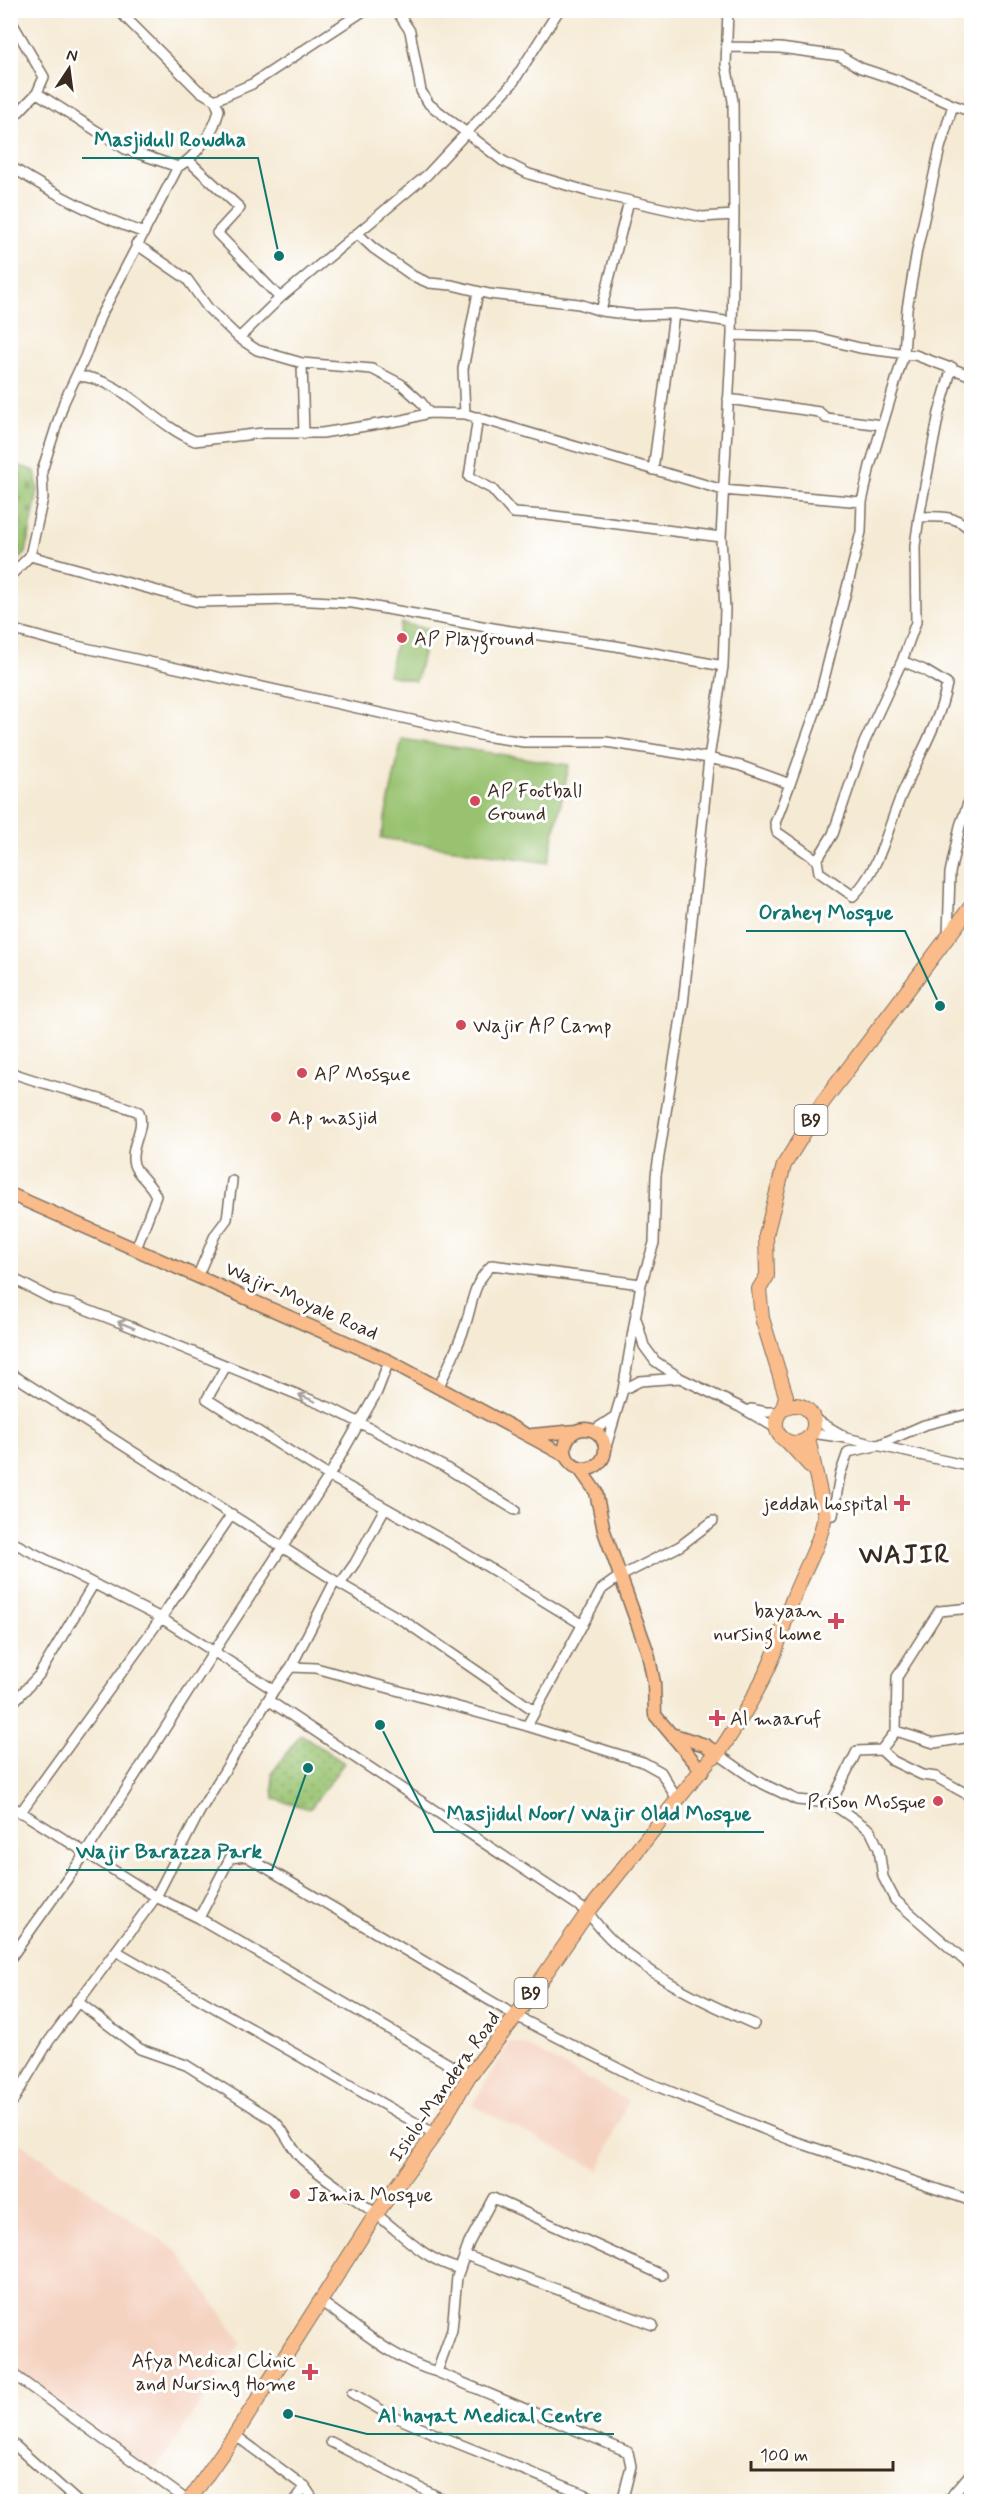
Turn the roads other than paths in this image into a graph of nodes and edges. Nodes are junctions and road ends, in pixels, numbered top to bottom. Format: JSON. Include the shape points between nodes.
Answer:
{"nodes":[{"id":1,"x":118,"y":10,"type":"edge"},
{"id":2,"x":365,"y":10,"type":"edge"},
{"id":3,"x":396,"y":10,"type":"edge"},
{"id":4,"x":559,"y":10,"type":"edge"},
{"id":5,"x":728,"y":10,"type":"edge"},
{"id":6,"x":10,"y":19,"type":"edge"},
{"id":7,"x":727,"y":47,"type":"junction"},
{"id":8,"x":37,"y":93,"type":"junction"},
{"id":9,"x":215,"y":100,"type":"junction"},
{"id":10,"x":953,"y":105,"type":"junction"},
{"id":11,"x":972,"y":112,"type":"edge"},
{"id":12,"x":10,"y":121,"type":"edge"},
{"id":13,"x":465,"y":132,"type":"junction"},
{"id":14,"x":189,"y":161,"type":"junction"},
{"id":15,"x":10,"y":166,"type":"edge"},
{"id":16,"x":178,"y":167,"type":"junction"},
{"id":17,"x":629,"y":201,"type":"junction"},
{"id":18,"x":734,"y":215,"type":"junction"},
{"id":19,"x":142,"y":232,"type":"junction"},
{"id":20,"x":358,"y":234,"type":"junction"},
{"id":21,"x":136,"y":244,"type":"junction"},
{"id":22,"x":478,"y":292,"type":"junction"},
{"id":23,"x":280,"y":298,"type":"junction"},
{"id":24,"x":600,"y":311,"type":"junction"},
{"id":25,"x":674,"y":314,"type":"junction"},
{"id":26,"x":732,"y":322,"type":"junction"},
{"id":27,"x":732,"y":335,"type":"junction"},
{"id":28,"x":239,"y":338,"type":"junction"},
{"id":29,"x":904,"y":354,"type":"junction"},
{"id":30,"x":302,"y":363,"type":"junction"},
{"id":31,"x":952,"y":367,"type":"junction"},
{"id":32,"x":77,"y":375,"type":"junction"},
{"id":33,"x":972,"y":376,"type":"edge"},
{"id":34,"x":728,"y":399,"type":"junction"},
{"id":35,"x":429,"y":413,"type":"junction"},
{"id":36,"x":465,"y":414,"type":"junction"},
{"id":37,"x":478,"y":417,"type":"junction"},
{"id":38,"x":882,"y":425,"type":"junction"},
{"id":39,"x":304,"y":434,"type":"junction"},
{"id":40,"x":653,"y":470,"type":"junction"},
{"id":41,"x":723,"y":490,"type":"junction"},
{"id":42,"x":862,"y":502,"type":"junction"},
{"id":43,"x":919,"y":517,"type":"junction"},
{"id":44,"x":972,"y":533,"type":"edge"},
{"id":45,"x":721,"y":537,"type":"junction"},
{"id":46,"x":30,"y":556,"type":"junction"},
{"id":47,"x":10,"y":576,"type":"edge"},
{"id":48,"x":10,"y":629,"type":"edge"},
{"id":49,"x":902,"y":661,"type":"junction"},
{"id":50,"x":723,"y":666,"type":"junction"},
{"id":51,"x":709,"y":758,"type":"junction"},
{"id":52,"x":790,"y":784,"type":"junction"},
{"id":53,"x":972,"y":792,"type":"edge"},
{"id":54,"x":817,"y":860,"type":"junction"},
{"id":55,"x":972,"y":905,"type":"edge"},
{"id":56,"x":948,"y":938,"type":"junction"},
{"id":57,"x":10,"y":1072,"type":"edge"},
{"id":58,"x":232,"y":1181,"type":"dead end"},
{"id":59,"x":10,"y":1194,"type":"edge"},
{"id":60,"x":136,"y":1249,"type":"junction"},
{"id":61,"x":198,"y":1275,"type":"junction"},
{"id":62,"x":10,"y":1277,"type":"edge"},
{"id":63,"x":641,"y":1284,"type":"junction"},
{"id":64,"x":637,"y":1318,"type":"junction"},
{"id":65,"x":389,"y":1361,"type":"junction"},
{"id":66,"x":225,"y":1366,"type":"junction"},
{"id":67,"x":779,"y":1372,"type":"junction"},
{"id":68,"x":10,"y":1373,"type":"edge"},
{"id":69,"x":680,"y":1378,"type":"junction"},
{"id":70,"x":439,"y":1386,"type":"junction"},
{"id":71,"x":623,"y":1390,"type":"junction"},
{"id":72,"x":803,"y":1406,"type":"junction"},
{"id":73,"x":740,"y":1407,"type":"junction"},
{"id":74,"x":781,"y":1410,"type":"junction"},
{"id":75,"x":972,"y":1413,"type":"edge"},
{"id":76,"x":614,"y":1417,"type":"junction"},
{"id":77,"x":813,"y":1418,"type":"junction"},
{"id":78,"x":360,"y":1423,"type":"junction"},
{"id":79,"x":776,"y":1428,"type":"junction"},
{"id":80,"x":576,"y":1431,"type":"junction"},
{"id":81,"x":593,"y":1431,"type":"junction"},
{"id":82,"x":532,"y":1435,"type":"junction"},
{"id":83,"x":810,"y":1436,"type":"junction"},
{"id":84,"x":846,"y":1438,"type":"junction"},
{"id":85,"x":787,"y":1441,"type":"junction"},
{"id":86,"x":876,"y":1446,"type":"junction"},
{"id":87,"x":566,"y":1456,"type":"junction"},
{"id":88,"x":602,"y":1456,"type":"junction"},
{"id":89,"x":972,"y":1467,"type":"edge"},
{"id":90,"x":579,"y":1468,"type":"junction"},
{"id":91,"x":814,"y":1470,"type":"junction"},
{"id":92,"x":329,"y":1476,"type":"junction"},
{"id":93,"x":596,"y":1492,"type":"junction"},
{"id":94,"x":385,"y":1508,"type":"junction"},
{"id":95,"x":515,"y":1510,"type":"dead end"},
{"id":96,"x":232,"y":1514,"type":"junction"},
{"id":97,"x":825,"y":1515,"type":"junction"},
{"id":98,"x":712,"y":1521,"type":"dead end"},
{"id":99,"x":10,"y":1541,"type":"edge"},
{"id":100,"x":283,"y":1546,"type":"junction"},
{"id":101,"x":619,"y":1577,"type":"junction"},
{"id":102,"x":337,"y":1582,"type":"junction"},
{"id":103,"x":93,"y":1585,"type":"junction"},
{"id":104,"x":972,"y":1608,"type":"edge"},
{"id":105,"x":161,"y":1618,"type":"junction"},
{"id":106,"x":583,"y":1625,"type":"junction"},
{"id":107,"x":213,"y":1653,"type":"junction"},
{"id":108,"x":291,"y":1666,"type":"junction"},
{"id":109,"x":274,"y":1690,"type":"junction"},
{"id":110,"x":268,"y":1700,"type":"junction"},
{"id":111,"x":11,"y":1704,"type":"edge"},
{"id":112,"x":535,"y":1711,"type":"junction"},
{"id":113,"x":527,"y":1726,"type":"junction"},
{"id":114,"x":897,"y":1731,"type":"junction"},
{"id":115,"x":674,"y":1735,"type":"junction"},
{"id":116,"x":972,"y":1737,"type":"edge"},
{"id":117,"x":881,"y":1749,"type":"junction"},
{"id":118,"x":718,"y":1754,"type":"junction"},
{"id":119,"x":702,"y":1771,"type":"junction"},
{"id":120,"x":972,"y":1797,"type":"edge"},
{"id":121,"x":678,"y":1801,"type":"junction"},
{"id":122,"x":831,"y":1803,"type":"junction"},
{"id":123,"x":10,"y":1805,"type":"edge"},
{"id":124,"x":20,"y":1813,"type":"junction"},
{"id":125,"x":86,"y":1854,"type":"junction"},
{"id":126,"x":156,"y":1897,"type":"junction"},
{"id":127,"x":588,"y":1912,"type":"junction"},
{"id":128,"x":199,"y":1918,"type":"junction"},
{"id":129,"x":116,"y":1951,"type":"junction"},
{"id":130,"x":10,"y":1959,"type":"edge"},
{"id":131,"x":972,"y":1967,"type":"edge"},
{"id":132,"x":77,"y":2001,"type":"junction"},
{"id":133,"x":516,"y":2016,"type":"junction"},
{"id":134,"x":753,"y":2024,"type":"dead end"},
{"id":135,"x":469,"y":2076,"type":"junction"},
{"id":136,"x":10,"y":2106,"type":"edge"},
{"id":137,"x":435,"y":2134,"type":"junction"},
{"id":138,"x":972,"y":2202,"type":"edge"},
{"id":139,"x":376,"y":2214,"type":"junction"},
{"id":140,"x":465,"y":2255,"type":"junction"},
{"id":141,"x":460,"y":2269,"type":"junction"},
{"id":142,"x":662,"y":2275,"type":"dead end"},
{"id":143,"x":320,"y":2301,"type":"junction"},
{"id":144,"x":653,"y":2325,"type":"dead end"},
{"id":145,"x":10,"y":2372,"type":"edge"},
{"id":146,"x":437,"y":2372,"type":"junction"},
{"id":147,"x":352,"y":2393,"type":"dead end"},
{"id":148,"x":235,"y":2435,"type":"junction"},
{"id":149,"x":10,"y":2441,"type":"edge"},
{"id":150,"x":331,"y":2442,"type":"dead end"},
{"id":151,"x":972,"y":2472,"type":"edge"},
{"id":152,"x":305,"y":2487,"type":"junction"},
{"id":153,"x":960,"y":2487,"type":"junction"},
{"id":154,"x":972,"y":2490,"type":"edge"},
{"id":155,"x":188,"y":2501,"type":"edge"},
{"id":156,"x":78,"y":2502,"type":"edge"},
{"id":157,"x":294,"y":2502,"type":"edge"},
{"id":158,"x":315,"y":2502,"type":"edge"},
{"id":159,"x":448,"y":2502,"type":"edge"},
{"id":160,"x":604,"y":2502,"type":"edge"},
{"id":161,"x":621,"y":2502,"type":"edge"},
{"id":162,"x":946,"y":2502,"type":"edge"}],
"edges":[{"from":1,"to":9,"type":"street","via":[[198,90]]},
{"from":2,"to":9,"type":"street","via":[[252,84]]},
{"from":3,"to":13,"type":"street","via":[[410,31],[421,91],[429,104]]},
{"from":4,"to":13,"type":"street","via":[[512,84]]},
{"from":5,"to":7,"type":"street"},
{"from":6,"to":8,"type":"street","via":[[44,77]]},
{"from":7,"to":10,"type":"street","via":[[780,48],[840,56]]},
{"from":7,"to":18,"type":"street","via":[[733,101]]},
{"from":8,"to":12,"type":"street"},
{"from":8,"to":16,"type":"street","via":[[126,149]]},
{"from":9,"to":14,"type":"street","via":[[218,118]]},
{"from":10,"to":11,"type":"street"},
{"from":10,"to":29,"type":"street","via":[[917,250]]},
{"from":13,"to":17,"type":"street","via":[[504,161],[530,174]]},
{"from":13,"to":20,"type":"street","via":[[427,175]]},
{"from":14,"to":16,"type":"street"},
{"from":14,"to":23,"type":"street","via":[[240,208],[218,233]]},
{"from":15,"to":19,"type":"street","via":[[92,211]]},
{"from":16,"to":19,"type":"street"},
{"from":17,"to":18,"type":"street","via":[[702,217]]},
{"from":17,"to":24,"type":"street"},
{"from":18,"to":26,"type":"street"},
{"from":19,"to":21,"type":"street"},
{"from":20,"to":22,"type":"street","via":[[413,276]]},
{"from":20,"to":23,"type":"street"},
{"from":21,"to":28,"type":"street","via":[[187,279],[208,308]]},
{"from":21,"to":32,"type":"street","via":[[99,317]]},
{"from":22,"to":24,"type":"street","via":[[579,304]]},
{"from":22,"to":36,"type":"street","via":[[464,369]]},
{"from":23,"to":28,"type":"street"},
{"from":24,"to":25,"type":"street"},
{"from":25,"to":26,"type":"street"},
{"from":25,"to":40,"type":"street"},
{"from":26,"to":27,"type":"street"},
{"from":27,"to":29,"type":"street","via":[[815,337]]},
{"from":27,"to":34,"type":"street"},
{"from":28,"to":30,"type":"street","via":[[258,350]]},
{"from":29,"to":31,"type":"street"},
{"from":29,"to":38,"type":"street"},
{"from":30,"to":35,"type":"street","via":[[372,369],[401,384]]},
{"from":30,"to":39,"type":"street"},
{"from":31,"to":33,"type":"street"},
{"from":31,"to":43,"type":"street"},
{"from":32,"to":39,"type":"street","via":[[94,376],[117,388],[195,441],[263,433]]},
{"from":32,"to":46,"type":"street","via":[[42,471],[43,498]]},
{"from":34,"to":38,"type":"street"},
{"from":34,"to":41,"type":"street"},
{"from":35,"to":36,"type":"street"},
{"from":35,"to":39,"type":"street"},
{"from":36,"to":37,"type":"street"},
{"from":37,"to":40,"type":"street"},
{"from":37,"to":45,"type":"street","via":[[469,477],[492,489],[513,513]]},
{"from":38,"to":42,"type":"street"},
{"from":40,"to":41,"type":"street"},
{"from":41,"to":42,"type":"street"},
{"from":41,"to":45,"type":"street"},
{"from":42,"to":52,"type":"street","via":[[861,532],[817,707]]},
{"from":43,"to":44,"type":"street","via":[[952,518],[967,525]]},
{"from":43,"to":49,"type":"street","via":[[915,546],[916,622]]},
{"from":45,"to":50,"type":"street"},
{"from":46,"to":47,"type":"street"},
{"from":46,"to":50,"type":"street","via":[[198,602],[352,603]]},
{"from":48,"to":51,"type":"street","via":[[484,736],[524,742],[606,742]]},
{"from":49,"to":54,"type":"street","via":[[864,743],[832,834]]},
{"from":49,"to":54,"type":"street","via":[[947,684],[932,732],[862,887],[853,896],[819,872]]},
{"from":50,"to":51,"type":"street"},
{"from":51,"to":52,"type":"street","via":[[741,765]]},
{"from":51,"to":63,"type":"street","via":[[683,1005],[656,1174],[654,1243]]},
{"from":52,"to":54,"type":"street","via":[[775,824],[777,832]]},
{"from":53,"to":56,"type":"street","via":[[950,873]]},
{"from":55,"to":56,"type":"highway","number":"B9"},
{"from":56,"to":67,"type":"highway","number":"B9","via":[[823,1102],[784,1165],[766,1235],[767,1276],[759,1289],[762,1318]]},
{"from":57,"to":60,"type":"street","via":[[139,1112],[142,1121],[133,1160],[156,1196]]},
{"from":58,"to":61,"type":"street","via":[[227,1220],[215,1235]]},
{"from":59,"to":60,"type":"main road","name":"Wajir-Moyale Road"},
{"from":60,"to":61,"type":"main road","name":"Wajir-Moyale Road"},
{"from":61,"to":65,"type":"main road","name":"Wajir-Moyale Road"},
{"from":66,"to":62,"type":"street","one_way":true,"via":[[113,1319],[54,1300]]},
{"from":63,"to":64,"type":"street"},
{"from":63,"to":70,"type":"street","via":[[492,1265],[477,1286],[459,1343]]},
{"from":64,"to":69,"type":"street","via":[[644,1346],[655,1361]]},
{"from":64,"to":71,"type":"street"},
{"from":65,"to":70,"type":"main road","name":"Wajir-Moyale Road"},
{"from":65,"to":78,"type":"street"},
{"from":78,"to":66,"type":"street","one_way":true,"via":[[260,1377]]},
{"from":66,"to":92,"type":"street","via":[[207,1399]]},
{"from":67,"to":72,"type":"highway","number":"B9"},
{"from":67,"to":74,"type":"highway","number":"B9","via":[[786,1396]]},
{"from":68,"to":96,"type":"street"},
{"from":69,"to":71,"type":"street","via":[[640,1381]]},
{"from":69,"to":73,"type":"street"},
{"from":70,"to":82,"type":"main road","name":"Wajir-Moyale Road"},
{"from":71,"to":76,"type":"street"},
{"from":72,"to":74,"type":"highway","via":[[792,1404]]},
{"from":72,"to":77,"type":"highway","number":"B9"},
{"from":73,"to":74,"type":"street","via":[[766,1412]]},
{"from":73,"to":79,"type":"street"},
{"from":74,"to":79,"type":"highway","number":"B9"},
{"from":75,"to":86,"type":"street","via":[[924,1425]]},
{"from":76,"to":81,"type":"street"},
{"from":76,"to":88,"type":"street"},
{"from":77,"to":83,"type":"highway","name":"Isiolo-Mandera Road","number":"B9"},
{"from":77,"to":84,"type":"street"},
{"from":78,"to":92,"type":"street"},
{"from":78,"to":95,"type":"street","via":[[443,1466]]},
{"from":79,"to":85,"type":"highway","name":"Isiolo-Mandera Road","number":"B9"},
{"from":80,"to":81,"type":"main road"},
{"from":80,"to":82,"type":"main road"},
{"from":80,"to":87,"type":"main road","via":[[567,1440]]},
{"from":81,"to":88,"type":"main road","via":[[600,1436]]},
{"from":82,"to":87,"type":"main road","name":"Wajir-Moyale Road"},
{"from":83,"to":84,"type":"street"},
{"from":83,"to":85,"type":"highway","via":[[799,1442]]},
{"from":83,"to":91,"type":"highway","name":"Isiolo-Mandera Road","number":"B9"},
{"from":84,"to":86,"type":"street"},
{"from":85,"to":91,"type":"highway","name":"Isiolo-Mandera Road","number":"B9"},
{"from":86,"to":89,"type":"street"},
{"from":86,"to":97,"type":"street","via":[[848,1452],[833,1515]]},
{"from":87,"to":90,"type":"main road"},
{"from":88,"to":90,"type":"main road","via":[[587,1469]]},
{"from":88,"to":93,"type":"main road"},
{"from":90,"to":93,"type":"main road"},
{"from":91,"to":97,"type":"highway","name":"Isiolo-Mandera Road","number":"B9"},
{"from":92,"to":94,"type":"street"},
{"from":92,"to":100,"type":"street"},
{"from":93,"to":101,"type":"main road"},
{"from":94,"to":102,"type":"street","via":[[355,1563]]},
{"from":94,"to":106,"type":"street"},
{"from":96,"to":100,"type":"street"},
{"from":96,"to":105,"type":"street"},
{"from":97,"to":118,"type":"highway","name":"Isiolo-Mandera Road","number":"B9","via":[[815,1552],[793,1599],[772,1660]]},
{"from":98,"to":101,"type":"street","via":[[680,1546]]},
{"from":99,"to":103,"type":"street"},
{"from":100,"to":102,"type":"street"},
{"from":100,"to":107,"type":"street"},
{"from":101,"to":106,"type":"street","via":[[602,1589]]},
{"from":101,"to":115,"type":"main road","via":[[648,1653],[655,1715]]},
{"from":102,"to":108,"type":"street"},
{"from":102,"to":112,"type":"street","via":[[407,1623]]},
{"from":103,"to":105,"type":"street"},
{"from":103,"to":111,"type":"street","via":[[39,1675]]},
{"from":104,"to":114,"type":"street","via":[[939,1611],[897,1677]]},
{"from":105,"to":107,"type":"street"},
{"from":105,"to":124,"type":"street"},
{"from":106,"to":112,"type":"street"},
{"from":107,"to":109,"type":"street"},
{"from":107,"to":125,"type":"street"},
{"from":108,"to":109,"type":"street"},
{"from":108,"to":113,"type":"street","via":[[316,1668]]},
{"from":109,"to":110,"type":"street"},
{"from":110,"to":126,"type":"street","via":[[200,1811]]},
{"from":110,"to":127,"type":"street"},
{"from":112,"to":113,"type":"street"},
{"from":113,"to":121,"type":"street","via":[[643,1762],[661,1772]]},
{"from":114,"to":116,"type":"street","via":[[934,1743]]},
{"from":114,"to":117,"type":"street"},
{"from":115,"to":118,"type":"main road","via":[[705,1745]]},
{"from":115,"to":119,"type":"main road"},
{"from":117,"to":120,"type":"street","via":[[893,1761],[922,1775],[936,1777]]},
{"from":117,"to":122,"type":"street","via":[[857,1751]]},
{"from":118,"to":119,"type":"highway","name":"Isiolo-Mandera Road","number":"B9"},
{"from":118,"to":122,"type":"street","via":[[755,1780],[797,1800]]},
{"from":119,"to":121,"type":"highway","name":"Isiolo-Mandera Road","number":"B9"},
{"from":121,"to":127,"type":"highway","name":"Isiolo-Mandera Road","number":"B9"},
{"from":122,"to":131,"type":"street","via":[[870,1830],[879,1849],[883,1876],[896,1900]]},
{"from":123,"to":124,"type":"street"},
{"from":124,"to":125,"type":"street"},
{"from":125,"to":126,"type":"street"},
{"from":125,"to":130,"type":"street"},
{"from":126,"to":128,"type":"street"},
{"from":126,"to":129,"type":"street"},
{"from":127,"to":133,"type":"highway","name":"Isiolo-Mandera Road","number":"B9"},
{"from":127,"to":134,"type":"street","via":[[599,1928],[672,1985]]},
{"from":128,"to":133,"type":"street","via":[[230,1858],[246,1856]]},
{"from":128,"to":135,"type":"street"},
{"from":129,"to":132,"type":"street"},
{"from":129,"to":137,"type":"street"},
{"from":132,"to":136,"type":"street"},
{"from":132,"to":139,"type":"street","via":[[140,2049],[186,2065],[272,2119],[302,2159]]},
{"from":133,"to":135,"type":"highway","name":"Isiolo-Mandera Road","number":"B9"},
{"from":133,"to":138,"type":"street","via":[[639,2079],[791,2140]]},
{"from":135,"to":137,"type":"highway","name":"Isiolo-Mandera Road","number":"B9"},
{"from":137,"to":139,"type":"highway","name":"Isiolo-Mandera Road","number":"B9"},
{"from":139,"to":141,"type":"street","via":[[425,2255]]},
{"from":139,"to":143,"type":"highway","name":"Isiolo-Mandera Road","number":"B9"},
{"from":140,"to":141,"type":"street"},
{"from":140,"to":142,"type":"street","via":[[493,2198]]},
{"from":140,"to":144,"type":"street"},
{"from":141,"to":146,"type":"street","via":[[452,2330]]},
{"from":143,"to":146,"type":"street","via":[[394,2356]]},
{"from":143,"to":148,"type":"highway","name":"Isiolo-Mandera Road","number":"B9"},
{"from":145,"to":155,"type":"street"},
{"from":146,"to":161,"type":"street","via":[[628,2452],[631,2466]]},
{"from":147,"to":160,"type":"street","via":[[386,2413]]},
{"from":148,"to":152,"type":"street"},
{"from":148,"to":155,"type":"highway","name":"Isiolo-Mandera Road","number":"B9"},
{"from":149,"to":156,"type":"street"},
{"from":150,"to":159,"type":"street"},
{"from":151,"to":153,"type":"street"},
{"from":152,"to":157,"type":"street"},
{"from":152,"to":158,"type":"street"},
{"from":153,"to":154,"type":"street"},
{"from":153,"to":162,"type":"street"}]}
